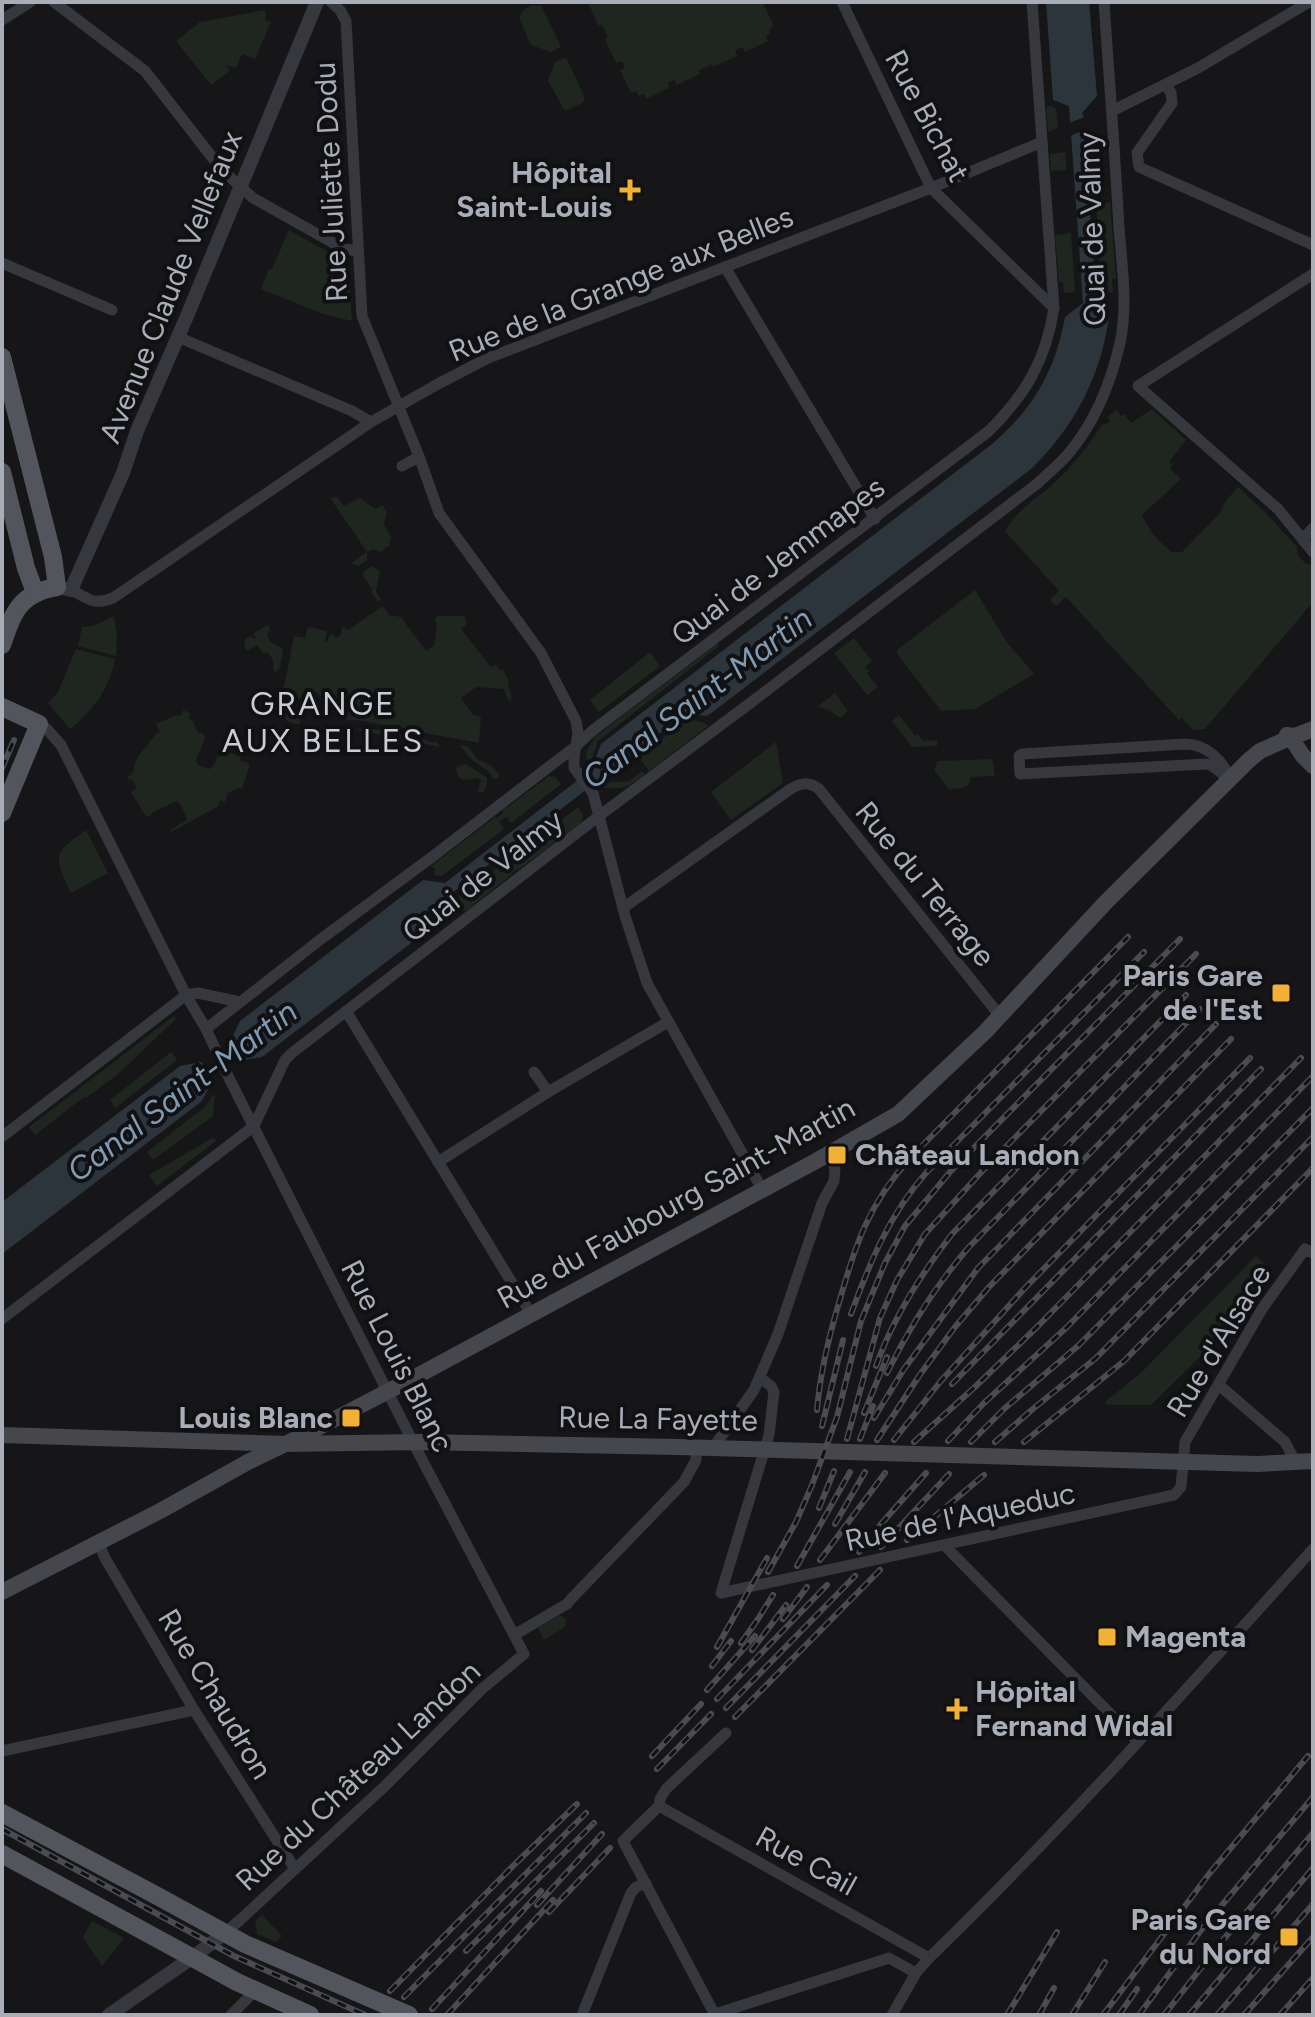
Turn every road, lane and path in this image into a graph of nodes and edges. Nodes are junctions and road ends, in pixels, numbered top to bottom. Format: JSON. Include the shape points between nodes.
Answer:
{"nodes":[{"id":1,"x":30,"y":2,"type":"edge"},
{"id":2,"x":54,"y":2,"type":"edge"},
{"id":3,"x":317,"y":2,"type":"edge"},
{"id":4,"x":331,"y":2,"type":"edge"},
{"id":5,"x":842,"y":2,"type":"edge"},
{"id":6,"x":1032,"y":2,"type":"edge"},
{"id":7,"x":1104,"y":2,"type":"edge"},
{"id":8,"x":1309,"y":2,"type":"edge"},
{"id":9,"x":2,"y":20,"type":"edge"},
{"id":10,"x":1166,"y":85,"type":"junction"},
{"id":11,"x":1112,"y":111,"type":"junction"},
{"id":12,"x":1042,"y":142,"type":"junction"},
{"id":13,"x":241,"y":187,"type":"junction"},
{"id":14,"x":931,"y":188,"type":"junction"},
{"id":15,"x":1313,"y":245,"type":"edge"},
{"id":16,"x":358,"y":251,"type":"junction"},
{"id":17,"x":2,"y":263,"type":"edge"},
{"id":18,"x":725,"y":267,"type":"junction"},
{"id":19,"x":1313,"y":274,"type":"edge"},
{"id":20,"x":1054,"y":308,"type":"junction"},
{"id":21,"x":112,"y":310,"type":"dead end"},
{"id":22,"x":178,"y":337,"type":"junction"},
{"id":23,"x":2,"y":357,"type":"edge"},
{"id":24,"x":398,"y":407,"type":"junction"},
{"id":25,"x":371,"y":422,"type":"junction"},
{"id":26,"x":420,"y":459,"type":"junction"},
{"id":27,"x":402,"y":466,"type":"dead end"},
{"id":28,"x":2,"y":472,"type":"edge"},
{"id":29,"x":875,"y":519,"type":"junction"},
{"id":30,"x":1313,"y":528,"type":"edge"},
{"id":31,"x":1303,"y":539,"type":"junction"},
{"id":32,"x":1313,"y":552,"type":"edge"},
{"id":33,"x":68,"y":590,"type":"junction"},
{"id":34,"x":35,"y":592,"type":"junction"},
{"id":35,"x":3,"y":636,"type":"edge"},
{"id":36,"x":2,"y":707,"type":"edge"},
{"id":37,"x":39,"y":724,"type":"junction"},
{"id":38,"x":1313,"y":729,"type":"edge"},
{"id":39,"x":1291,"y":740,"type":"junction"},
{"id":40,"x":576,"y":746,"type":"junction"},
{"id":41,"x":1210,"y":752,"type":"junction"},
{"id":42,"x":1199,"y":764,"type":"junction"},
{"id":43,"x":1313,"y":766,"type":"edge"},
{"id":44,"x":1230,"y":779,"type":"junction"},
{"id":45,"x":2,"y":813,"type":"edge"},
{"id":46,"x":599,"y":816,"type":"junction"},
{"id":47,"x":623,"y":908,"type":"junction"},
{"id":48,"x":186,"y":995,"type":"junction"},
{"id":49,"x":240,"y":1002,"type":"junction"},
{"id":50,"x":346,"y":1011,"type":"junction"},
{"id":51,"x":1000,"y":1016,"type":"junction"},
{"id":52,"x":662,"y":1025,"type":"junction"},
{"id":53,"x":206,"y":1029,"type":"junction"},
{"id":54,"x":534,"y":1072,"type":"dead end"},
{"id":55,"x":548,"y":1092,"type":"junction"},
{"id":56,"x":254,"y":1126,"type":"junction"},
{"id":57,"x":2,"y":1137,"type":"edge"},
{"id":58,"x":831,"y":1152,"type":"junction"},
{"id":59,"x":438,"y":1162,"type":"junction"},
{"id":60,"x":762,"y":1189,"type":"junction"},
{"id":61,"x":1309,"y":1251,"type":"edge"},
{"id":62,"x":531,"y":1314,"type":"junction"},
{"id":63,"x":2,"y":1319,"type":"edge"},
{"id":64,"x":760,"y":1378,"type":"junction"},
{"id":65,"x":1219,"y":1385,"type":"junction"},
{"id":66,"x":389,"y":1391,"type":"junction"},
{"id":67,"x":2,"y":1435,"type":"edge"},
{"id":68,"x":413,"y":1442,"type":"junction"},
{"id":69,"x":285,"y":1444,"type":"junction"},
{"id":70,"x":704,"y":1448,"type":"junction"},
{"id":71,"x":765,"y":1450,"type":"junction"},
{"id":72,"x":1184,"y":1461,"type":"junction"},
{"id":73,"x":1295,"y":1461,"type":"junction"},
{"id":74,"x":1313,"y":1461,"type":"edge"},
{"id":75,"x":98,"y":1542,"type":"junction"},
{"id":76,"x":944,"y":1545,"type":"junction"},
{"id":77,"x":1313,"y":1549,"type":"edge"},
{"id":78,"x":2,"y":1592,"type":"edge"},
{"id":79,"x":514,"y":1635,"type":"junction"},
{"id":80,"x":524,"y":1654,"type":"joint"},
{"id":81,"x":194,"y":1710,"type":"junction"},
{"id":82,"x":726,"y":1733,"type":"dead end"},
{"id":83,"x":1138,"y":1742,"type":"junction"},
{"id":84,"x":2,"y":1751,"type":"edge"},
{"id":85,"x":659,"y":1806,"type":"junction"},
{"id":86,"x":2,"y":1813,"type":"edge"},
{"id":87,"x":2,"y":1854,"type":"edge"},
{"id":88,"x":295,"y":1869,"type":"junction"},
{"id":89,"x":646,"y":1883,"type":"junction"},
{"id":90,"x":225,"y":1933,"type":"junction"},
{"id":91,"x":898,"y":1940,"type":"junction"},
{"id":92,"x":193,"y":1957,"type":"junction"},
{"id":93,"x":889,"y":1958,"type":"junction"},
{"id":94,"x":929,"y":1958,"type":"junction"},
{"id":95,"x":916,"y":1973,"type":"junction"},
{"id":96,"x":255,"y":1991,"type":"junction"},
{"id":97,"x":109,"y":2015,"type":"edge"},
{"id":98,"x":231,"y":2015,"type":"edge"},
{"id":99,"x":310,"y":2015,"type":"edge"},
{"id":100,"x":409,"y":2015,"type":"edge"},
{"id":101,"x":582,"y":2015,"type":"edge"},
{"id":102,"x":714,"y":2015,"type":"edge"},
{"id":103,"x":892,"y":2015,"type":"edge"}],
"edges":[{"from":1,"to":9,"type":"street"},
{"from":2,"to":13,"type":"street","via":[[145,71]]},
{"from":3,"to":13,"type":"street","name":"Avenue Claude Vellefaux"},
{"from":4,"to":16,"type":"street","name":"Rue Juliette Dodu","via":[[346,21]]},
{"from":5,"to":14,"type":"street","name":"Rue Bichat"},
{"from":6,"to":12,"type":"street","name":"Quai de Jemmapes"},
{"from":7,"to":11,"type":"street","name":"Quai de Valmy"},
{"from":8,"to":10,"type":"street"},
{"from":10,"to":11,"type":"street"},
{"from":10,"to":15,"type":"street","via":[[1172,103],[1137,153],[1139,167]]},
{"from":11,"to":46,"type":"street","name":"Quai de Valmy","via":[[1123,285],[1121,340],[1095,414],[1069,453],[1038,483]]},
{"from":12,"to":14,"type":"street","name":"Rue de la Grange aux Belles"},
{"from":12,"to":20,"type":"street","name":"Quai de Jemmapes"},
{"from":13,"to":16,"type":"street","via":[[344,249]]},
{"from":13,"to":22,"type":"street","name":"Avenue Claude Vellefaux"},
{"from":14,"to":18,"type":"street","name":"Rue de la Grange aux Belles"},
{"from":14,"to":20,"type":"street","name":"Rue Bichat"},
{"from":16,"to":24,"type":"street","name":"Rue Juliette Dodu","via":[[362,316]]},
{"from":17,"to":21,"type":"street"},
{"from":18,"to":24,"type":"street","name":"Rue de la Grange aux Belles","via":[[488,358]]},
{"from":18,"to":29,"type":"street"},
{"from":19,"to":31,"type":"street","via":[[1138,386],[1278,509]]},
{"from":20,"to":29,"type":"street","name":"Quai de Jemmapes","via":[[1038,366],[1009,411]]},
{"from":22,"to":25,"type":"street"},
{"from":22,"to":33,"type":"street","name":"Avenue Claude Vellefaux"},
{"from":23,"to":33,"type":"main road","via":[[53,557]]},
{"from":24,"to":25,"type":"street","name":"Rue de la Grange aux Belles"},
{"from":24,"to":26,"type":"street","name":"Rue Juliette Dodu"},
{"from":25,"to":33,"type":"street","name":"Rue de la Grange aux Belles","via":[[113,598],[87,600]]},
{"from":26,"to":27,"type":"street"},
{"from":26,"to":40,"type":"street","name":"Rue Juliette Dodu","via":[[439,513],[550,668],[576,721]]},
{"from":28,"to":34,"type":"main road"},
{"from":29,"to":40,"type":"street","name":"Quai de Jemmapes"},
{"from":30,"to":31,"type":"street"},
{"from":31,"to":32,"type":"street"},
{"from":33,"to":34,"type":"main road"},
{"from":34,"to":35,"type":"main road","via":[[20,603]]},
{"from":36,"to":37,"type":"main road"},
{"from":37,"to":45,"type":"main road"},
{"from":37,"to":48,"type":"street","via":[[61,745]]},
{"from":38,"to":39,"type":"main road","name":"Rue du Faubourg Saint-Martin"},
{"from":39,"to":43,"type":"main road"},
{"from":39,"to":44,"type":"main road","name":"Rue du Faubourg Saint-Martin","via":[[1260,751]]},
{"from":40,"to":46,"type":"street","name":"Rue Juliette Dodu","via":[[574,768],[593,793]]},
{"from":40,"to":49,"type":"street","name":"Quai de Jemmapes"},
{"from":41,"to":42,"type":"street"},
{"from":41,"to":42,"type":"street","via":[[1185,744],[1019,756],[1023,775]]},
{"from":41,"to":44,"type":"street"},
{"from":42,"to":44,"type":"street","via":[[1210,764]]},
{"from":44,"to":51,"type":"main road","name":"Rue du Faubourg Saint-Martin"},
{"from":46,"to":47,"type":"street"},
{"from":46,"to":50,"type":"street","name":"Quai de Valmy"},
{"from":47,"to":51,"type":"street","name":"Rue du Terrage","via":[[789,790],[810,783]]},
{"from":47,"to":52,"type":"street"},
{"from":48,"to":49,"type":"street"},
{"from":48,"to":53,"type":"street"},
{"from":48,"to":57,"type":"street"},
{"from":49,"to":53,"type":"street","name":"Quai de Jemmapes"},
{"from":50,"to":56,"type":"street","name":"Quai de Valmy","via":[[285,1060]]},
{"from":50,"to":59,"type":"street"},
{"from":51,"to":58,"type":"main road","name":"Rue du Faubourg Saint-Martin","via":[[898,1114]]},
{"from":52,"to":55,"type":"street"},
{"from":52,"to":60,"type":"street"},
{"from":53,"to":56,"type":"street","name":"Rue Louis Blanc"},
{"from":54,"to":55,"type":"street"},
{"from":55,"to":59,"type":"street"},
{"from":56,"to":63,"type":"street","name":"Quai de Valmy"},
{"from":56,"to":66,"type":"street","name":"Rue Louis Blanc"},
{"from":58,"to":60,"type":"main road","name":"Rue du Faubourg Saint-Martin"},
{"from":58,"to":64,"type":"street","via":[[834,1181]]},
{"from":59,"to":62,"type":"street"},
{"from":60,"to":62,"type":"main road","name":"Rue du Faubourg Saint-Martin"},
{"from":61,"to":65,"type":"street","name":"Rue d'Alsace","via":[[1262,1309]]},
{"from":62,"to":66,"type":"main road","name":"Rue du Faubourg Saint-Martin"},
{"from":64,"to":70,"type":"street"},
{"from":64,"to":71,"type":"street","via":[[774,1392]]},
{"from":65,"to":72,"type":"street","name":"Rue d'Alsace","via":[[1185,1442]]},
{"from":65,"to":73,"type":"street","via":[[1285,1442]]},
{"from":66,"to":68,"type":"street","name":"Rue Louis Blanc"},
{"from":66,"to":69,"type":"main road","name":"Rue du Faubourg Saint-Martin"},
{"from":67,"to":69,"type":"main road","name":"Rue La Fayette"},
{"from":68,"to":69,"type":"main road","name":"Rue La Fayette"},
{"from":68,"to":70,"type":"main road","name":"Rue La Fayette"},
{"from":68,"to":79,"type":"street","name":"Rue Louis Blanc"},
{"from":69,"to":75,"type":"main road","name":"Rue du Faubourg Saint-Martin"},
{"from":70,"to":71,"type":"main road","name":"Rue La Fayette"},
{"from":70,"to":79,"type":"street","via":[[684,1482],[572,1598]]},
{"from":71,"to":72,"type":"main road","name":"Rue La Fayette"},
{"from":71,"to":76,"type":"street","name":"Rue de l'Aqueduc","via":[[721,1593]]},
{"from":72,"to":73,"type":"main road","name":"Rue La Fayette"},
{"from":72,"to":76,"type":"street","name":"Rue de l'Aqueduc","via":[[1181,1487],[1174,1495]]},
{"from":73,"to":74,"type":"main road","name":"Rue La Fayette"},
{"from":75,"to":78,"type":"main road","name":"Rue du Faubourg Saint-Martin"},
{"from":75,"to":81,"type":"street","name":"Rue Chaudron"},
{"from":76,"to":83,"type":"street"},
{"from":77,"to":83,"type":"street"},
{"from":79,"to":80,"type":"street","name":"Rue Louis Blanc"},
{"from":80,"to":88,"type":"street","name":"Rue du Château Landon"},
{"from":81,"to":84,"type":"street"},
{"from":81,"to":88,"type":"street","name":"Rue Chaudron"},
{"from":82,"to":85,"type":"street","via":[[666,1789]]},
{"from":83,"to":94,"type":"street"},
{"from":85,"to":89,"type":"street","via":[[623,1841]]},
{"from":85,"to":91,"type":"street","name":"Rue Cail"},
{"from":86,"to":90,"type":"main road"},
{"from":87,"to":92,"type":"main road"},
{"from":88,"to":90,"type":"street","name":"Rue du Château Landon"},
{"from":89,"to":101,"type":"street","via":[[631,1893]]},
{"from":89,"to":102,"type":"street"},
{"from":90,"to":92,"type":"street"},
{"from":90,"to":100,"type":"main road"},
{"from":91,"to":93,"type":"street"},
{"from":91,"to":94,"type":"street","name":"Rue Cail"},
{"from":92,"to":96,"type":"main road"},
{"from":92,"to":97,"type":"street"},
{"from":93,"to":95,"type":"street"},
{"from":93,"to":102,"type":"street"},
{"from":94,"to":95,"type":"street"},
{"from":95,"to":103,"type":"street"},
{"from":96,"to":98,"type":"street"},
{"from":96,"to":99,"type":"main road"}]}
